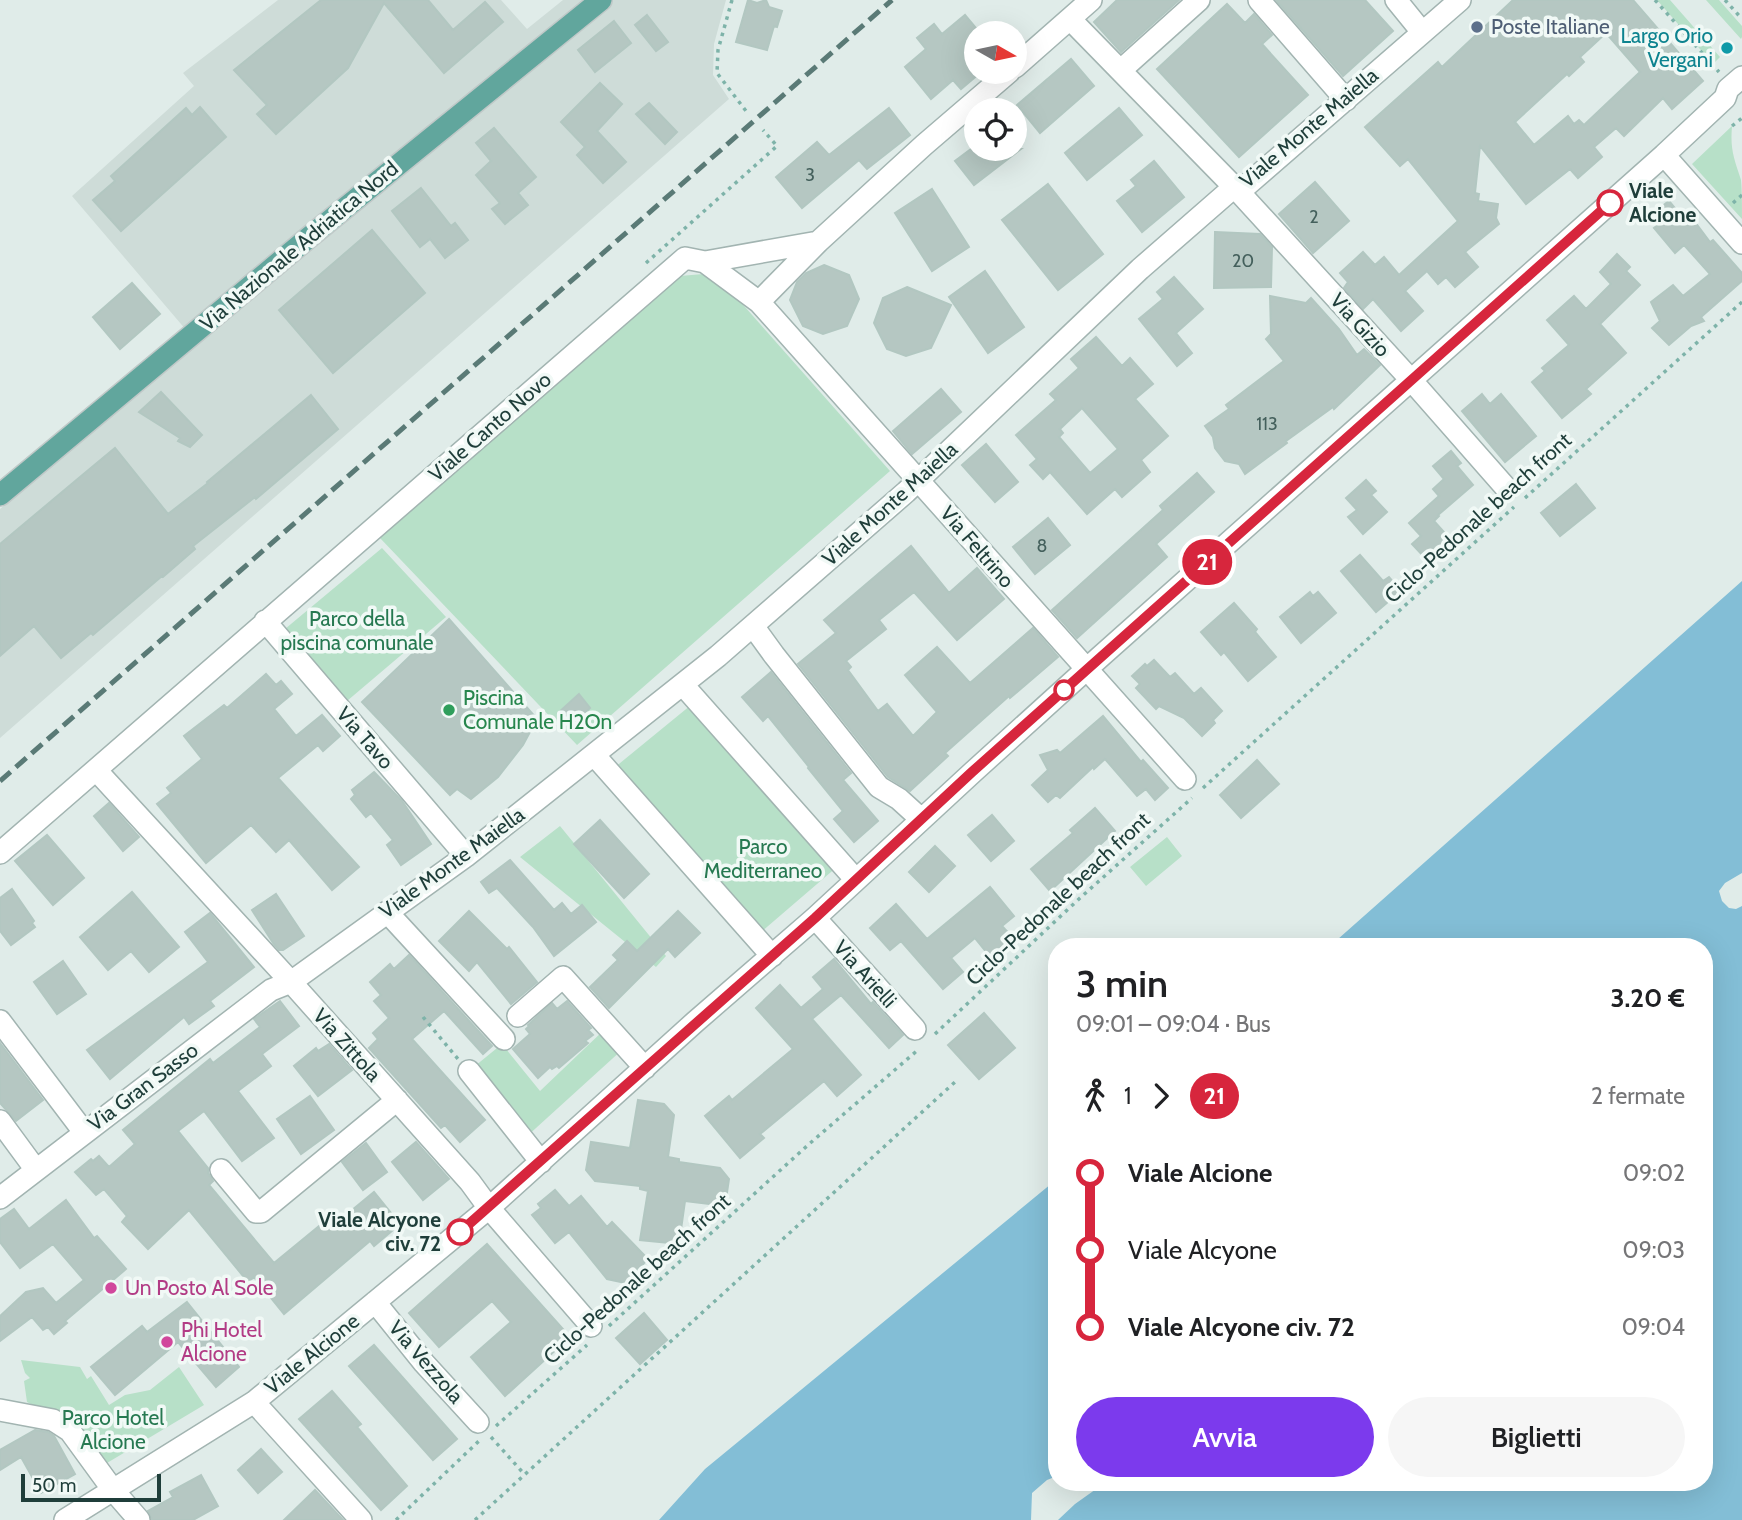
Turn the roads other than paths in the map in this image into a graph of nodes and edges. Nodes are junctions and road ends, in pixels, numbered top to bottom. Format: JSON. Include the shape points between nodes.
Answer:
{"nodes":[{"id":1,"x":601,"y":0,"type":"edge"},
{"id":2,"x":1091,"y":0,"type":"edge"},
{"id":3,"x":1199,"y":0,"type":"edge"},
{"id":4,"x":1259,"y":0,"type":"edge"},
{"id":5,"x":1396,"y":0,"type":"edge"},
{"id":6,"x":1460,"y":0,"type":"edge"},
{"id":7,"x":1070,"y":19,"type":"junction"},
{"id":8,"x":1422,"y":32,"type":"junction"},
{"id":9,"x":1027,"y":57,"type":"edge"},
{"id":10,"x":1121,"y":70,"type":"junction"},
{"id":11,"x":1742,"y":77,"type":"edge"},
{"id":12,"x":995,"y":84,"type":"edge"},
{"id":13,"x":1346,"y":100,"type":"junction"},
{"id":14,"x":1664,"y":155,"type":"junction"},
{"id":15,"x":1237,"y":190,"type":"junction"},
{"id":16,"x":818,"y":242,"type":"junction"},
{"id":17,"x":1742,"y":243,"type":"edge"},
{"id":18,"x":705,"y":262,"type":"junction"},
{"id":19,"x":759,"y":302,"type":"junction"},
{"id":20,"x":1412,"y":381,"type":"junction"},
{"id":21,"x":919,"y":480,"type":"junction"},
{"id":22,"x":1507,"y":489,"type":"dead end"},
{"id":23,"x":0,"y":495,"type":"edge"},
{"id":24,"x":265,"y":621,"type":"junction"},
{"id":25,"x":754,"y":625,"type":"junction"},
{"id":26,"x":1086,"y":670,"type":"junction"},
{"id":27,"x":683,"y":685,"type":"junction"},
{"id":28,"x":595,"y":756,"type":"junction"},
{"id":29,"x":96,"y":770,"type":"junction"},
{"id":30,"x":1185,"y":779,"type":"dead end"},
{"id":31,"x":922,"y":819,"type":"junction"},
{"id":32,"x":0,"y":853,"type":"edge"},
{"id":33,"x":466,"y":856,"type":"junction"},
{"id":34,"x":856,"y":880,"type":"junction"},
{"id":35,"x":387,"y":912,"type":"junction"},
{"id":36,"x":815,"y":918,"type":"junction"},
{"id":37,"x":772,"y":956,"type":"junction"},
{"id":38,"x":291,"y":982,"type":"junction"},
{"id":39,"x":518,"y":1016,"type":"dead end"},
{"id":40,"x":0,"y":1021,"type":"edge"},
{"id":41,"x":915,"y":1028,"type":"dead end"},
{"id":42,"x":504,"y":1039,"type":"dead end"},
{"id":43,"x":464,"y":1065,"type":"road end"},
{"id":44,"x":645,"y":1068,"type":"junction"},
{"id":45,"x":397,"y":1100,"type":"junction"},
{"id":46,"x":0,"y":1121,"type":"edge"},
{"id":47,"x":84,"y":1132,"type":"junction"},
{"id":48,"x":541,"y":1162,"type":"junction"},
{"id":49,"x":36,"y":1170,"type":"junction"},
{"id":50,"x":221,"y":1170,"type":"dead end"},
{"id":51,"x":0,"y":1198,"type":"edge"},
{"id":52,"x":489,"y":1208,"type":"junction"},
{"id":53,"x":375,"y":1302,"type":"junction"},
{"id":54,"x":596,"y":1332,"type":"road end"},
{"id":55,"x":254,"y":1402,"type":"junction"},
{"id":56,"x":0,"y":1410,"type":"edge"},
{"id":57,"x":483,"y":1427,"type":"road end"},
{"id":58,"x":113,"y":1490,"type":"junction"},
{"id":59,"x":65,"y":1520,"type":"edge"},
{"id":60,"x":139,"y":1520,"type":"edge"},
{"id":61,"x":362,"y":1520,"type":"edge"}],
"edges":[{"from":1,"to":23,"type":"main road","name":"Via Nazionale Adriatica Nord"},
{"from":2,"to":7,"type":"street"},
{"from":3,"to":10,"type":"street"},
{"from":4,"to":13,"type":"street"},
{"from":5,"to":8,"type":"street"},
{"from":6,"to":8,"type":"street","name":"Viale Monte Maiella"},
{"from":7,"to":9,"type":"street"},
{"from":7,"to":10,"type":"street","name":"Via Gizio"},
{"from":8,"to":13,"type":"street","name":"Viale Monte Maiella"},
{"from":10,"to":15,"type":"street","name":"Via Gizio"},
{"from":11,"to":14,"type":"street","name":"Viale Alcione"},
{"from":12,"to":16,"type":"street"},
{"from":13,"to":15,"type":"street","name":"Viale Monte Maiella"},
{"from":14,"to":17,"type":"street"},
{"from":14,"to":20,"type":"street","name":"Viale Alcione"},
{"from":15,"to":20,"type":"street","name":"Via Gizio"},
{"from":15,"to":21,"type":"street","name":"Viale Monte Maiella","via":[[1140,269]]},
{"from":16,"to":18,"type":"street","name":"Viale Canto Novo"},
{"from":16,"to":19,"type":"street"},
{"from":18,"to":19,"type":"street","name":"Via Feltrino"},
{"from":18,"to":24,"type":"street","name":"Viale Canto Novo","via":[[685,258]]},
{"from":19,"to":21,"type":"street","name":"Via Feltrino"},
{"from":20,"to":22,"type":"street","name":"Via Gizio"},
{"from":20,"to":26,"type":"street","name":"Viale Alcione"},
{"from":21,"to":25,"type":"street","name":"Viale Monte Maiella"},
{"from":21,"to":26,"type":"street","name":"Via Feltrino"},
{"from":24,"to":29,"type":"street","name":"Viale Canto Novo"},
{"from":24,"to":33,"type":"street","name":"Via Tavo"},
{"from":25,"to":27,"type":"street","name":"Viale Monte Maiella"},
{"from":25,"to":31,"type":"street","via":[[879,787]]},
{"from":26,"to":30,"type":"street","name":"Via Feltrino"},
{"from":26,"to":31,"type":"street","name":"Viale Alcione"},
{"from":27,"to":28,"type":"street","name":"Viale Monte Maiella"},
{"from":27,"to":34,"type":"street"},
{"from":28,"to":33,"type":"street","name":"Viale Monte Maiella"},
{"from":28,"to":37,"type":"street"},
{"from":29,"to":32,"type":"street","name":"Viale Canto Novo"},
{"from":29,"to":38,"type":"street","name":"Via Zittola"},
{"from":31,"to":34,"type":"street","name":"Viale Alcione"},
{"from":33,"to":35,"type":"street","name":"Viale Monte Maiella"},
{"from":34,"to":36,"type":"street","name":"Viale Alcione"},
{"from":35,"to":38,"type":"street","name":"Viale Monte Maiella"},
{"from":35,"to":42,"type":"street"},
{"from":36,"to":37,"type":"street","name":"Viale Alcione"},
{"from":36,"to":41,"type":"street","name":"Via Arielli"},
{"from":37,"to":44,"type":"street","name":"Viale Alcione"},
{"from":38,"to":45,"type":"street","name":"Via Zittola"},
{"from":38,"to":47,"type":"street","name":"Via Gran Sasso","via":[[271,990]]},
{"from":39,"to":44,"type":"street","via":[[563,977]]},
{"from":40,"to":47,"type":"street"},
{"from":43,"to":48,"type":"street"},
{"from":44,"to":48,"type":"street","name":"Viale Alcione"},
{"from":45,"to":50,"type":"street","via":[[261,1212],[256,1212]]},
{"from":45,"to":52,"type":"street","name":"Via Zittola"},
{"from":46,"to":49,"type":"street"},
{"from":47,"to":49,"type":"street","name":"Via Gran Sasso"},
{"from":48,"to":52,"type":"street","name":"Viale Alcione"},
{"from":49,"to":51,"type":"street","name":"Via Gran Sasso"},
{"from":52,"to":53,"type":"street","name":"Viale Alcione"},
{"from":52,"to":54,"type":"street","name":"Via Zittola"},
{"from":53,"to":55,"type":"street","name":"Viale Alcione"},
{"from":53,"to":57,"type":"street","name":"Via Vezzola"},
{"from":55,"to":58,"type":"street","name":"Viale Alcione"},
{"from":55,"to":61,"type":"street"},
{"from":56,"to":58,"type":"street","via":[[62,1425]]},
{"from":58,"to":59,"type":"street","name":"Viale Alcione"},
{"from":58,"to":60,"type":"street"}]}
